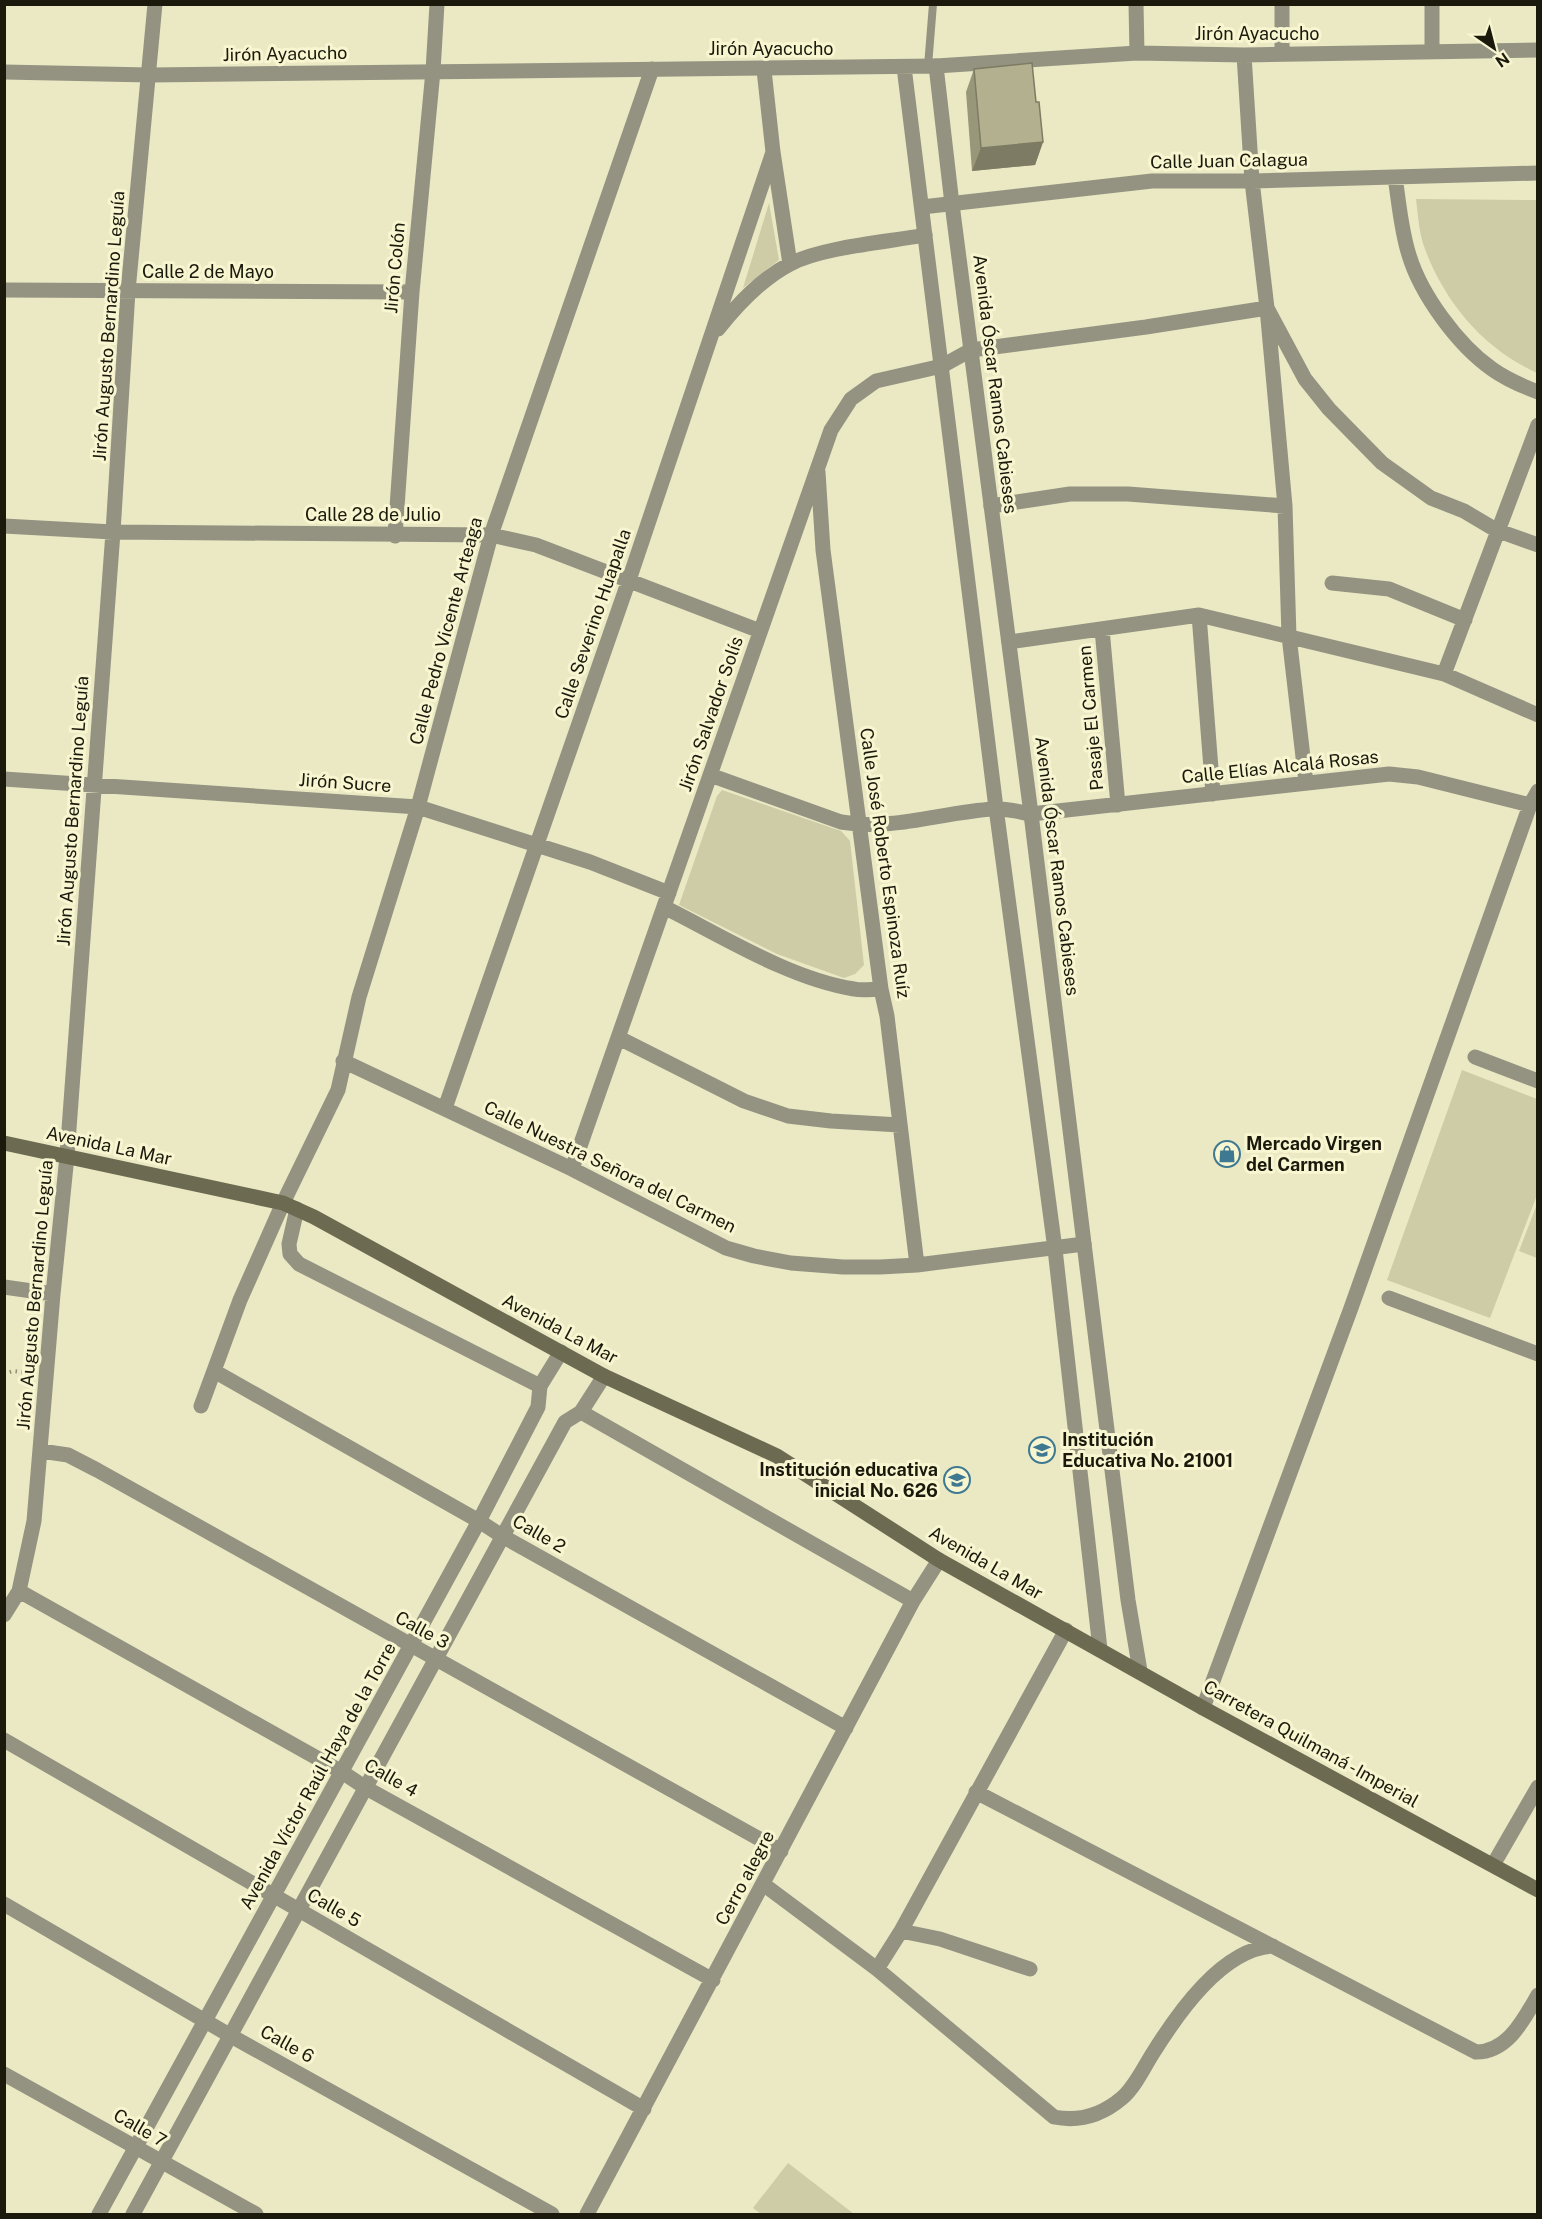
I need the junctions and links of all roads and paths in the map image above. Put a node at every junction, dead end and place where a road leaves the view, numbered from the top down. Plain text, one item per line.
1 (155, 4) edge
2 (437, 4) edge
3 (933, 4) edge
4 (1136, 4) edge
5 (1282, 4) edge
6 (1432, 4) edge
7 (1538, 50) edge
8 (1431, 51) junction
9 (1137, 53) junction
10 (1282, 54) junction
11 (1244, 55) junction
12 (932, 66) junction
13 (904, 67) junction
14 (652, 69) junction
15 (764, 70) junction
16 (433, 71) junction
17 (4, 72) edge
18 (150, 75) junction
19 (773, 152) junction
20 (1538, 173) edge
21 (1395, 177) junction
22 (1252, 181) junction
23 (951, 204) junction
24 (922, 207) junction
25 (925, 235) junction
26 (790, 264) junction
27 (4, 290) edge
28 (128, 291) junction
29 (412, 292) junction
30 (1267, 308) junction
31 (711, 339) junction
32 (971, 350) junction
33 (942, 366) junction
34 (1538, 392) edge
35 (1538, 424) edge
36 (818, 466) junction
37 (991, 506) junction
38 (1285, 506) junction
39 (4, 526) edge
40 (1496, 530) junction
41 (113, 531) junction
42 (490, 535) junction
43 (394, 536) junction
44 (1538, 545) edge
45 (629, 580) junction
46 (1332, 583) dead end
47 (1199, 615) junction
48 (1465, 620) junction
49 (1102, 629) junction
50 (760, 632) junction
51 (1289, 636) junction
52 (1009, 642) junction
53 (1444, 675) junction
54 (1538, 715) edge
55 (710, 776) junction
56 (4, 779) edge
57 (1306, 783) junction
58 (95, 786) junction
59 (1538, 791) edge
60 (1213, 794) junction
61 (1118, 805) junction
62 (1530, 806) junction
63 (418, 807) junction
64 (996, 808) junction
65 (1031, 814) junction
66 (861, 825) junction
67 (536, 844) junction
68 (667, 900) junction
69 (881, 989) junction
70 (619, 1038) junction
71 (1475, 1057) dead end
72 (343, 1061) junction
73 (1538, 1081) edge
74 (445, 1107) junction
75 (900, 1125) junction
76 (4, 1143) edge
77 (67, 1156) junction
78 (572, 1169) junction
79 (290, 1206) junction
80 (1084, 1244) junction
81 (1055, 1249) junction
82 (917, 1265) junction
83 (4, 1287) edge
84 (53, 1294) junction
85 (1389, 1298) dead end
86 (561, 1352) junction
87 (1538, 1354) edge
88 (214, 1371) junction
89 (4, 1374) edge
90 (47, 1374) junction
91 (604, 1376) junction
92 (540, 1386) junction
93 (201, 1406) dead end
94 (581, 1412) junction
95 (41, 1451) junction
96 (479, 1521) junction
97 (502, 1536) junction
98 (939, 1560) junction
99 (18, 1591) junction
100 (913, 1601) junction
101 (4, 1615) edge
102 (1066, 1630) junction
103 (411, 1646) junction
104 (1100, 1649) junction
105 (435, 1660) junction
106 (1140, 1671) junction
107 (1203, 1708) junction
108 (846, 1728) junction
109 (4, 1740) edge
110 (342, 1772) junction
111 (1538, 1787) edge
112 (366, 1788) junction
113 (976, 1792) junction
114 (781, 1851) junction
115 (1493, 1865) junction
116 (763, 1884) junction
117 (1538, 1890) edge
118 (274, 1897) junction
119 (4, 1904) edge
120 (299, 1910) junction
121 (902, 1931) junction
122 (1274, 1946) junction
123 (1030, 1969) dead end
124 (877, 1970) junction
125 (713, 1980) junction
126 (1538, 1995) edge
127 (206, 2021) junction
128 (231, 2036) junction
129 (4, 2074) edge
130 (644, 2109) junction
131 (136, 2148) junction
132 (161, 2163) junction
133 (99, 2214) edge
134 (133, 2214) edge
135 (256, 2214) edge
136 (552, 2214) edge
137 (587, 2214) edge

1 - 18 street, Jirón Augusto Bernardino Leguía
2 - 16 street, Jirón Colón
3 - 12 lane
4 - 9 street
5 - 10 street
6 - 8 street
7 - 8 street, Jirón Ayacucho
8 - 10 street, Jirón Ayacucho
9 - 11 street, Jirón Ayacucho
9 - 12 street, Jirón Ayacucho
10 - 11 street, Jirón Ayacucho
11 - 22 street
12 - 13 street, Jirón Ayacucho
12 - 23 street, Avenida Óscar Ramos Cabieses
13 - 15 street, Jirón Ayacucho
13 - 24 street
14 - 15 street, Jirón Ayacucho
14 - 16 street, Jirón Ayacucho
14 - 42 street, Calle Pedro Vicente Arteaga
15 - 19 street
16 - 18 street, Jirón Ayacucho
16 - 29 street, Jirón Colón
17 - 18 street, Jirón Ayacucho
18 - 28 street, Jirón Augusto Bernardino Leguía
19 - 26 street
19 - 31 street, Calle Severino Huapalla
20 - 21 street, Calle Juan Calagua
21 - 22 street, Calle Juan Calagua
21 - 34 street
22 - 23 street, Calle Juan Calagua
22 - 30 street
23 - 24 street, Calle Juan Calagua
23 - 32 street, Avenida Óscar Ramos Cabieses
24 - 25 street
25 - 26 street
25 - 33 street
26 - 31 street
27 - 28 street, Calle 2 de Mayo
28 - 29 street, Calle 2 de Mayo
28 - 41 street, Jirón Augusto Bernardino Leguía
29 - 43 street, Jirón Colón
30 - 32 street
30 - 38 street
30 - 40 street
31 - 45 street, Calle Severino Huapalla
32 - 33 street, Jirón Salvador Solís
32 - 37 street, Avenida Óscar Ramos Cabieses
33 - 36 street, Jirón Salvador Solís
33 - 64 street
35 - 40 street
36 - 50 street, Jirón Salvador Solís
36 - 66 street, Calle José Roberto Espinoza Ruíz
37 - 38 street
37 - 52 street, Avenida Óscar Ramos Cabieses
38 - 51 street
39 - 41 street, Calle 28 de Julio
40 - 44 street
40 - 48 street
41 - 43 street, Calle 28 de Julio
41 - 58 street, Jirón Augusto Bernardino Leguía
42 - 43 street, Calle 28 de Julio
42 - 45 street, Calle 28 de Julio
42 - 63 street, Calle Pedro Vicente Arteaga
45 - 50 street, Calle 28 de Julio
45 - 67 street, Calle Severino Huapalla
46 - 48 street
47 - 49 street
47 - 51 street
47 - 60 street
48 - 53 street
49 - 52 street
49 - 61 street, Pasaje El Carmen
50 - 55 street, Jirón Salvador Solís
51 - 53 street
51 - 57 street
52 - 65 street, Avenida Óscar Ramos Cabieses
53 - 54 street
55 - 66 street, Calle Elías Alcalá Rosas
55 - 68 street, Jirón Salvador Solís
56 - 58 street, Jirón Sucre
57 - 60 street, Calle Elías Alcalá Rosas
57 - 62 street, Calle Elías Alcalá Rosas
58 - 63 street, Jirón Sucre
58 - 77 street, Jirón Augusto Bernardino Leguía
59 - 62 street
60 - 61 street, Calle Elías Alcalá Rosas
61 - 65 street, Calle Elías Alcalá Rosas
62 - 107 street
63 - 67 street, Jirón Sucre
63 - 72 street, Calle Pedro Vicente Arteaga
64 - 65 street, Calle Elías Alcalá Rosas
64 - 66 street, Calle Elías Alcalá Rosas
64 - 81 street
65 - 80 street, Avenida Óscar Ramos Cabieses
66 - 69 street, Calle José Roberto Espinoza Ruíz
67 - 68 street, Jirón Sucre
67 - 74 street, Calle Severino Huapalla
68 - 69 street, Jirón Sucre
68 - 70 street, Jirón Salvador Solís
69 - 75 street, Calle José Roberto Espinoza Ruíz
70 - 75 street
70 - 78 street, Jirón Salvador Solís
71 - 73 street
72 - 74 street, Calle Nuestra Señora del Carmen
72 - 79 street, Calle Pedro Vicente Arteaga
74 - 78 street, Calle Nuestra Señora del Carmen
75 - 82 street, Calle José Roberto Espinoza Ruíz
76 - 77 main road, Avenida La Mar
77 - 79 main road, Avenida La Mar
77 - 84 street, Jirón Augusto Bernardino Leguía
78 - 82 street, Calle Nuestra Señora del Carmen
79 - 86 main road, Avenida La Mar
79 - 88 street
79 - 92 street
80 - 81 street, Calle Nuestra Señora del Carmen
80 - 106 street, Avenida Óscar Ramos Cabieses
81 - 82 street, Calle Nuestra Señora del Carmen
81 - 104 street
83 - 84 street
84 - 90 street, Jirón Augusto Bernardino Leguía
85 - 87 street
86 - 91 main road, Avenida La Mar
86 - 92 street, Avenida Víctor Raúl Haya de la Torre
88 - 93 street
88 - 96 street, Calle 2
89 - 90 path
90 - 95 street, Jirón Augusto Bernardino Leguía
91 - 94 street
91 - 98 main road, Avenida La Mar
92 - 96 street, Avenida Víctor Raúl Haya de la Torre
94 - 97 street
94 - 100 street
95 - 99 street, Jirón Augusto Bernardino Leguía
95 - 103 street, Calle 3
96 - 97 street, Calle 2
96 - 103 street, Avenida Víctor Raúl Haya de la Torre
97 - 105 street
97 - 108 street, Calle 2
98 - 100 street, Cerro alegre
98 - 102 main road, Avenida La Mar
99 - 101 street, Jirón Augusto Bernardino Leguía
99 - 110 street, Calle 4
100 - 108 street, Cerro alegre
102 - 104 main road, Carretera Quilmaná - Imperial
102 - 113 street
103 - 105 street, Calle 3
103 - 110 street, Avenida Víctor Raúl Haya de la Torre
104 - 106 main road, Carretera Quilmaná - Imperial
105 - 112 street
105 - 114 street, Calle 3
106 - 107 main road, Carretera Quilmaná - Imperial
107 - 115 main road, Carretera Quilmaná - Imperial
108 - 114 street, Cerro alegre
109 - 118 street, Calle 5
110 - 112 street, Calle 4
110 - 118 street, Avenida Víctor Raúl Haya de la Torre
111 - 115 street
112 - 120 street
112 - 125 street, Calle 4
113 - 121 street
113 - 122 street
114 - 116 street, Cerro alegre
115 - 117 main road, Carretera Quilmaná - Imperial
116 - 124 street
116 - 125 street, Cerro alegre
118 - 120 street, Calle 5
118 - 127 street, Avenida Víctor Raúl Haya de la Torre
119 - 127 street, Calle 6
120 - 128 street
120 - 130 street, Calle 5
121 - 123 street
121 - 124 street
122 - 124 street
122 - 126 street
125 - 130 street, Cerro alegre
127 - 128 street, Calle 6
127 - 131 street, Avenida Víctor Raúl Haya de la Torre
128 - 132 street
128 - 136 street, Calle 6
129 - 131 street, Calle 7
130 - 137 street, Cerro alegre
131 - 132 street, Calle 7
131 - 133 street, Avenida Víctor Raúl Haya de la Torre
132 - 134 street
132 - 135 street, Calle 7

